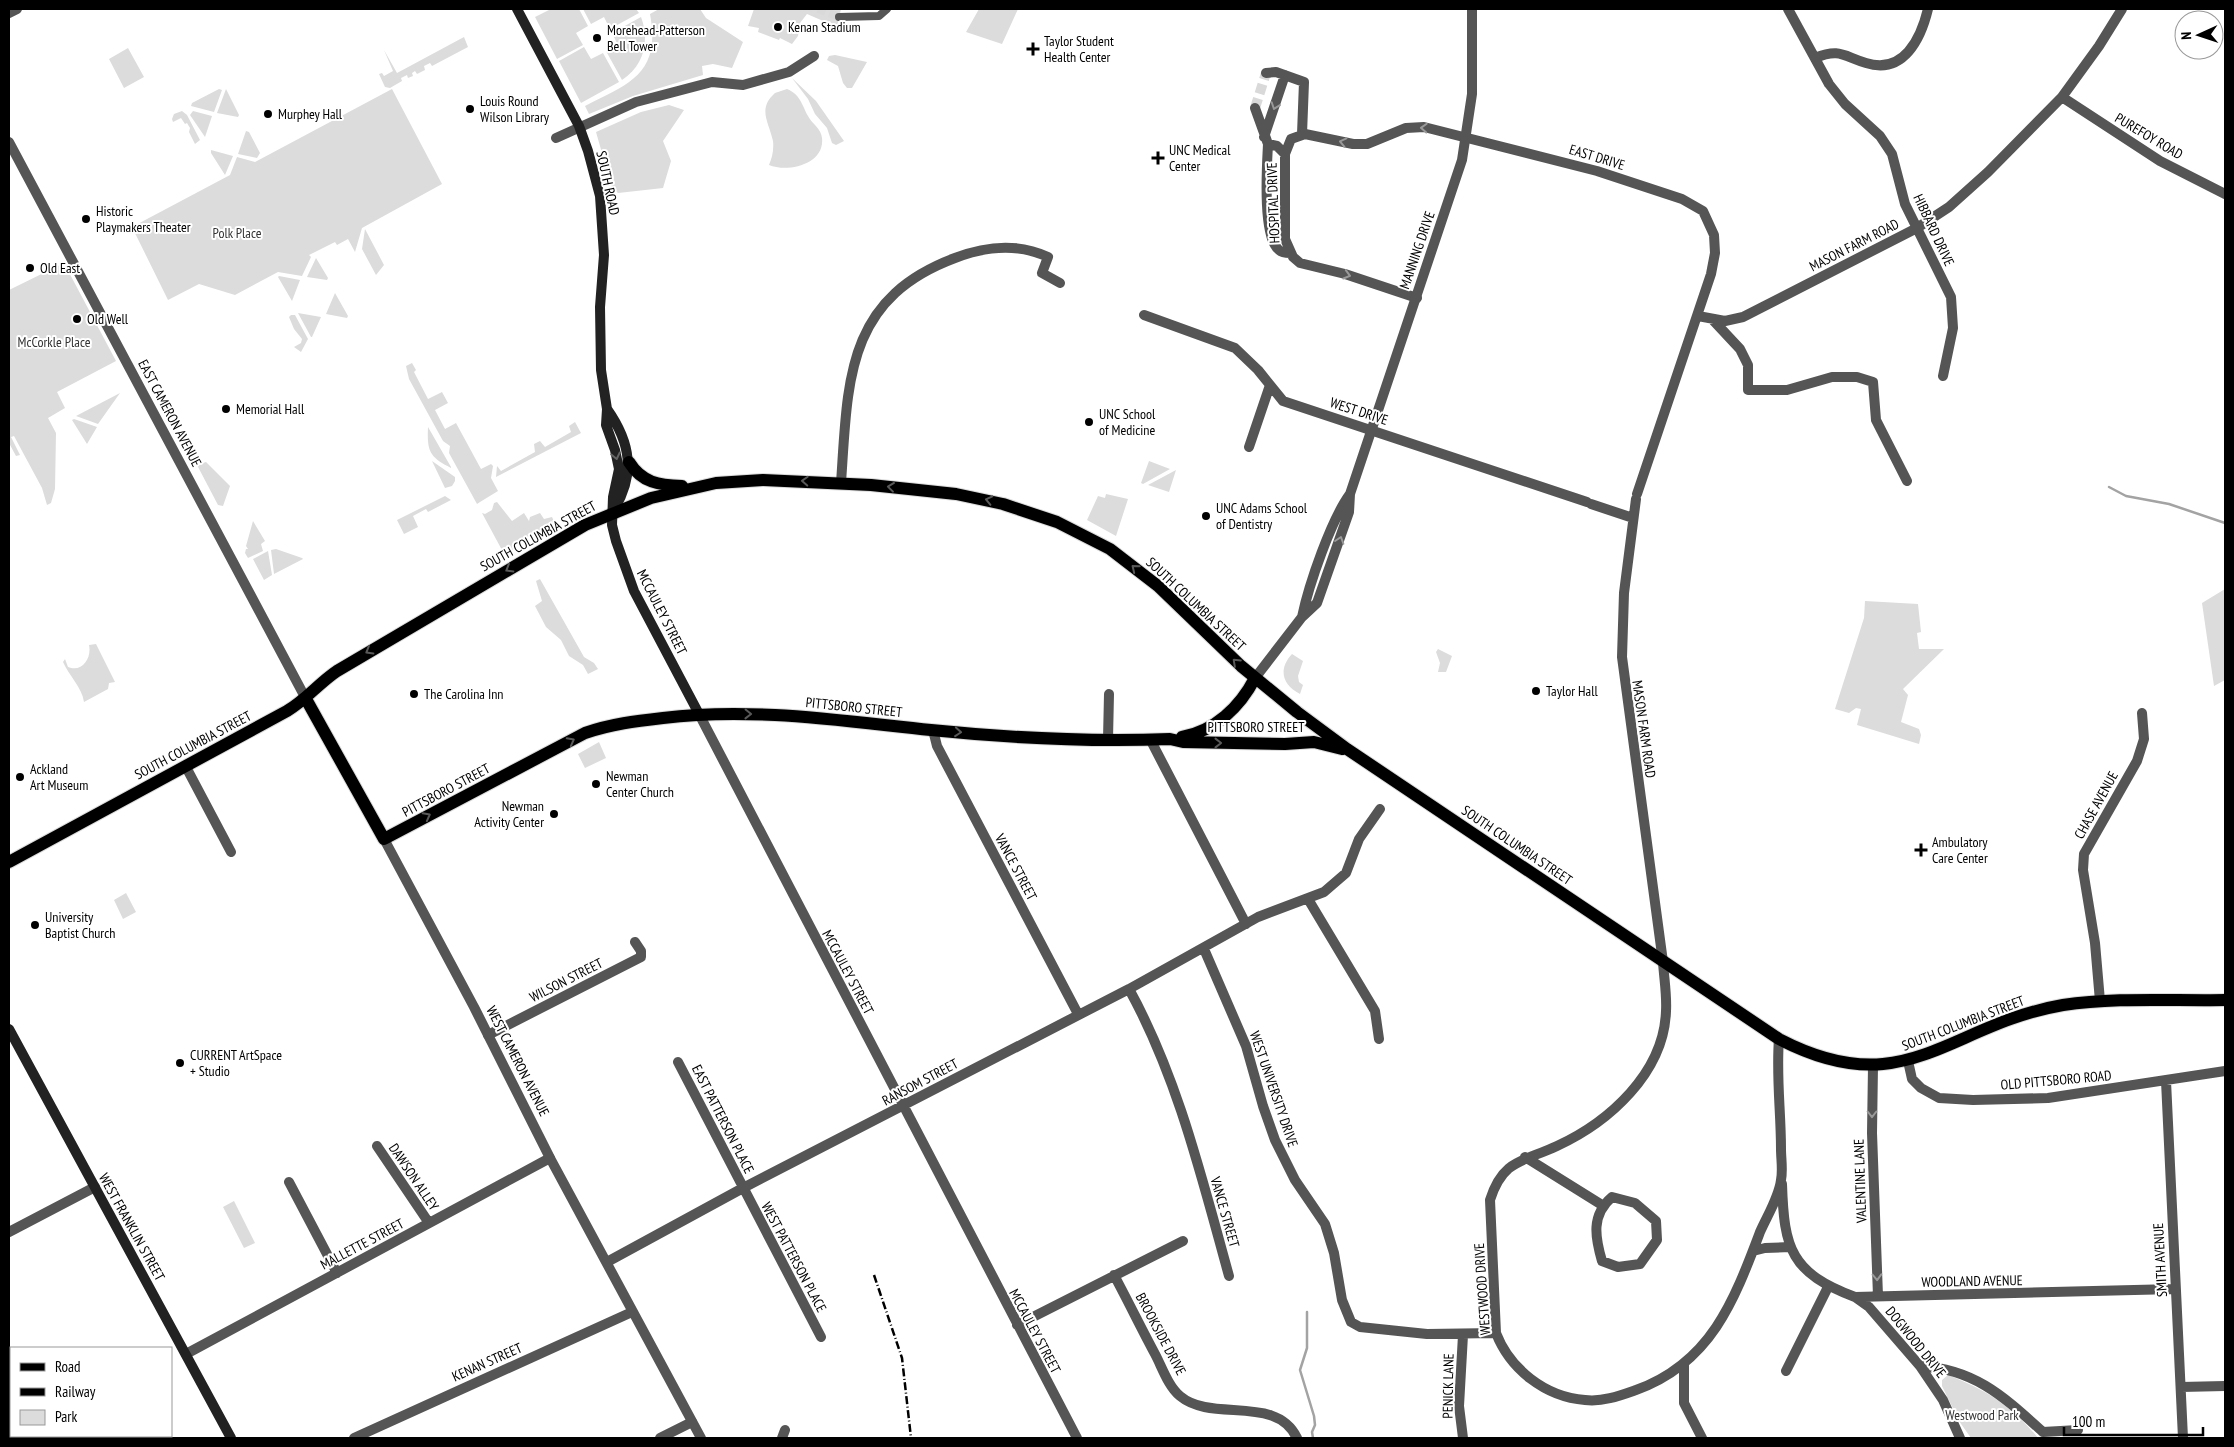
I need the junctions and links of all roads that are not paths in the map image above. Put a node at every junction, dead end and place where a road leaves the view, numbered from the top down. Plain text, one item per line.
1 (17, 9) edge
2 (517, 9) edge
3 (887, 9) edge
4 (1472, 9) edge
5 (1788, 9) edge
6 (1928, 9) edge
7 (2122, 9) edge
8 (9, 13) edge
9 (839, 17) tunnel mouth
10 (814, 56) dead end
11 (1815, 58) junction
12 (1266, 73) dead end
13 (1286, 75) junction
14 (2062, 97) junction
15 (1255, 108) tunnel mouth
16 (579, 126) junction
17 (1302, 134) junction
18 (556, 138) dead end
19 (1466, 138) junction
20 (1266, 140) junction
21 (9, 142) edge
22 (1284, 154) junction
23 (2225, 194) edge
24 (1916, 228) junction
25 (1290, 254) junction
26 (1060, 283) dead end
27 (1416, 298) junction
28 (1144, 315) dead end
29 (1698, 316) junction
30 (1712, 319) junction
31 (1943, 376) dead end
32 (1270, 385) junction
33 (607, 409) junction
34 (1372, 430) junction
35 (1249, 447) dead end
36 (629, 462) junction
37 (1908, 481) dead end
38 (840, 483) junction
39 (695, 487) junction
40 (613, 512) junction
41 (1633, 518) junction
42 (1254, 678) junction
43 (1109, 694) dead end
44 (306, 699) junction
45 (2142, 713) dead end
46 (699, 714) junction
47 (933, 730) junction
48 (1150, 739) junction
49 (1170, 739) junction
50 (1108, 740) junction
51 (1348, 749) junction
52 (186, 766) junction
53 (1380, 809) dead end
54 (384, 839) junction
55 (231, 852) dead end
56 (9, 862) edge
57 (1308, 899) junction
58 (1246, 924) junction
59 (634, 942) dead end
60 (1204, 949) junction
61 (1663, 962) junction
62 (1129, 988) junction
63 (2225, 1000) edge
64 (2100, 1001) junction
65 (1078, 1014) junction
66 (9, 1029) edge
67 (488, 1035) junction
68 (1379, 1038) dead end
69 (1779, 1039) junction
70 (1908, 1061) junction
71 (678, 1062) dead end
72 (1873, 1066) junction
73 (2225, 1071) edge
74 (2166, 1081) junction
75 (903, 1107) junction
76 (377, 1146) dead end
77 (1525, 1157) junction
78 (550, 1158) junction
79 (1781, 1180) junction
80 (289, 1182) dead end
81 (95, 1187) junction
82 (743, 1188) junction
83 (1602, 1206) junction
84 (429, 1224) junction
85 (9, 1232) edge
86 (1183, 1241) dead end
87 (1790, 1247) junction
88 (1753, 1251) junction
89 (607, 1262) junction
90 (337, 1273) junction
91 (1114, 1275) junction
92 (1229, 1276) dead end
93 (1828, 1287) junction
94 (2175, 1289) junction
95 (1878, 1296) junction
96 (1855, 1297) junction
97 (632, 1312) junction
98 (1017, 1325) junction
99 (1496, 1333) junction
100 (1463, 1334) junction
101 (821, 1337) dead end
102 (186, 1354) junction
103 (1684, 1365) junction
104 (1920, 1366) junction
105 (1786, 1371) dead end
106 (2225, 1386) edge
107 (2181, 1387) junction
108 (692, 1422) junction
109 (2078, 1430) dead end
110 (231, 1438) edge
111 (354, 1438) edge
112 (660, 1438) edge
113 (701, 1438) edge
114 (1077, 1438) edge
115 (1297, 1438) edge
116 (1463, 1438) edge
117 (1702, 1438) edge
118 (1960, 1438) edge
119 (2183, 1438) edge

1 - 8 street
2 - 16 main road, SOUTH ROAD
3 - 9 street
4 - 19 street, MANNING DRIVE
5 - 11 street, HIBBARD DRIVE
6 - 11 street
7 - 14 street, MASON FARM ROAD
10 - 16 street
11 - 24 street, HIBBARD DRIVE
12 - 13 street
13 - 17 street
13 -> 20 street
14 - 23 street, PUREFOY ROAD
14 - 24 street, MASON FARM ROAD
15 - 20 street
16 - 18 street
16 - 33 main road, SOUTH ROAD
19 -> 17 street
17 - 22 street, HOSPITAL DRIVE
19 - 27 street, MANNING DRIVE
19 - 29 street, EAST DRIVE
20 - 22 street
20 - 25 street
21 - 44 street, EAST CAMERON AVENUE
22 - 25 street, HOSPITAL DRIVE
24 - 30 street, MASON FARM ROAD
24 - 31 street, HIBBARD DRIVE
25 -> 27 street, HOSPITAL DRIVE
26 - 38 street
27 - 34 street, MANNING DRIVE
28 - 32 street, WEST DRIVE
29 - 30 street, MASON FARM ROAD
29 - 41 street, MASON FARM ROAD
30 - 37 street
32 - 34 street, WEST DRIVE
32 - 35 street
33 - 36 main road, SOUTH ROAD
33 -> 40 main road, SOUTH ROAD
34 - 41 street, WEST DRIVE
34 - 42 street, MANNING DRIVE
36 - 39 main road
36 - 40 main road, SOUTH ROAD
38 -> 39 main road, SOUTH COLUMBIA STREET
42 -> 38 main road, SOUTH COLUMBIA STREET
39 - 40 main road, SOUTH COLUMBIA STREET
40 -> 44 main road, SOUTH COLUMBIA STREET
40 - 46 main road, MCCAULEY STREET
41 - 61 street, MASON FARM ROAD
42 - 49 main road, MANNING DRIVE
42 - 51 main road, SOUTH COLUMBIA STREET
43 - 50 street
44 - 52 main road, SOUTH COLUMBIA STREET
44 - 54 main road, WEST CAMERON AVENUE
45 - 64 street, CHASE AVENUE
46 -> 47 main road, PITTSBORO STREET
54 -> 46 main road, PITTSBORO STREET
46 - 75 street, MCCAULEY STREET
47 -> 50 main road, PITTSBORO STREET
47 - 65 street, VANCE STREET
48 - 49 main road, PITTSBORO STREET
48 - 50 main road, PITTSBORO STREET
48 - 58 street
49 -> 51 main road, PITTSBORO STREET
51 - 61 main road, SOUTH COLUMBIA STREET
52 - 55 street
52 - 56 main road, SOUTH COLUMBIA STREET
53 - 57 street, RANSOM STREET
54 - 67 street, WEST CAMERON AVENUE
57 - 58 street, RANSOM STREET
57 - 68 street
58 - 60 street, RANSOM STREET
59 - 67 street, WILSON STREET
60 - 62 street, RANSOM STREET
60 - 100 street, WEST UNIVERSITY DRIVE
61 - 69 main road, SOUTH COLUMBIA STREET
61 - 77 street, WESTWOOD DRIVE
62 - 65 street, RANSOM STREET
62 - 92 street, VANCE STREET
63 - 64 main road, SOUTH COLUMBIA STREET
64 - 70 main road, SOUTH COLUMBIA STREET
65 - 75 street, RANSOM STREET
66 - 81 main road, WEST FRANKLIN STREET
67 - 78 street, WEST CAMERON AVENUE
69 - 72 main road, SOUTH COLUMBIA STREET
69 - 79 street, WESTWOOD DRIVE
70 - 72 main road, SOUTH COLUMBIA STREET
70 - 74 street, OLD PITTSBORO ROAD
71 - 82 street, EAST PATTERSON PLACE
72 -> 95 street, VALENTINE LANE
73 - 74 street, OLD PITTSBORO ROAD
74 - 94 street, SMITH AVENUE
75 - 82 street, RANSOM STREET
75 - 98 street, MCCAULEY STREET
76 - 84 street, DAWSON ALLEY
77 - 83 street
77 - 99 street, WESTWOOD DRIVE
78 - 84 street, MALLETTE STREET
78 - 89 street, WEST CAMERON AVENUE
79 - 87 street, WOODLAND AVENUE
79 - 88 street, WESTWOOD DRIVE
80 - 90 street
81 - 85 street
81 - 102 main road, WEST FRANKLIN STREET
82 - 89 street, RANSOM STREET
82 - 101 street, WEST PATTERSON PLACE
83 - 83 street
84 - 90 street, MALLETTE STREET
86 - 91 street
87 - 88 street
87 - 93 street, WOODLAND AVENUE
88 - 103 street, WESTWOOD DRIVE
89 - 97 street, WEST CAMERON AVENUE
90 - 102 street, MALLETTE STREET
91 - 98 street
91 - 115 street, BROOKSIDE DRIVE
93 - 96 street, WOODLAND AVENUE
93 - 105 street
94 - 95 street, WOODLAND AVENUE
94 - 107 street, SMITH AVENUE
95 - 96 street, WOODLAND AVENUE
96 - 104 street, DOGWOOD DRIVE
97 - 108 street, WEST CAMERON AVENUE
97 - 111 street, KENAN STREET
98 - 114 street, MCCAULEY STREET
99 - 100 street, WEST UNIVERSITY DRIVE
99 - 103 street, WESTWOOD DRIVE
100 - 116 street, PENICK LANE
102 - 110 main road, WEST FRANKLIN STREET
103 - 117 street
104 - 109 street
104 - 118 street, DOGWOOD DRIVE
106 - 107 street
107 - 119 street, SMITH AVENUE
108 - 112 street
108 - 113 street, WEST CAMERON AVENUE

